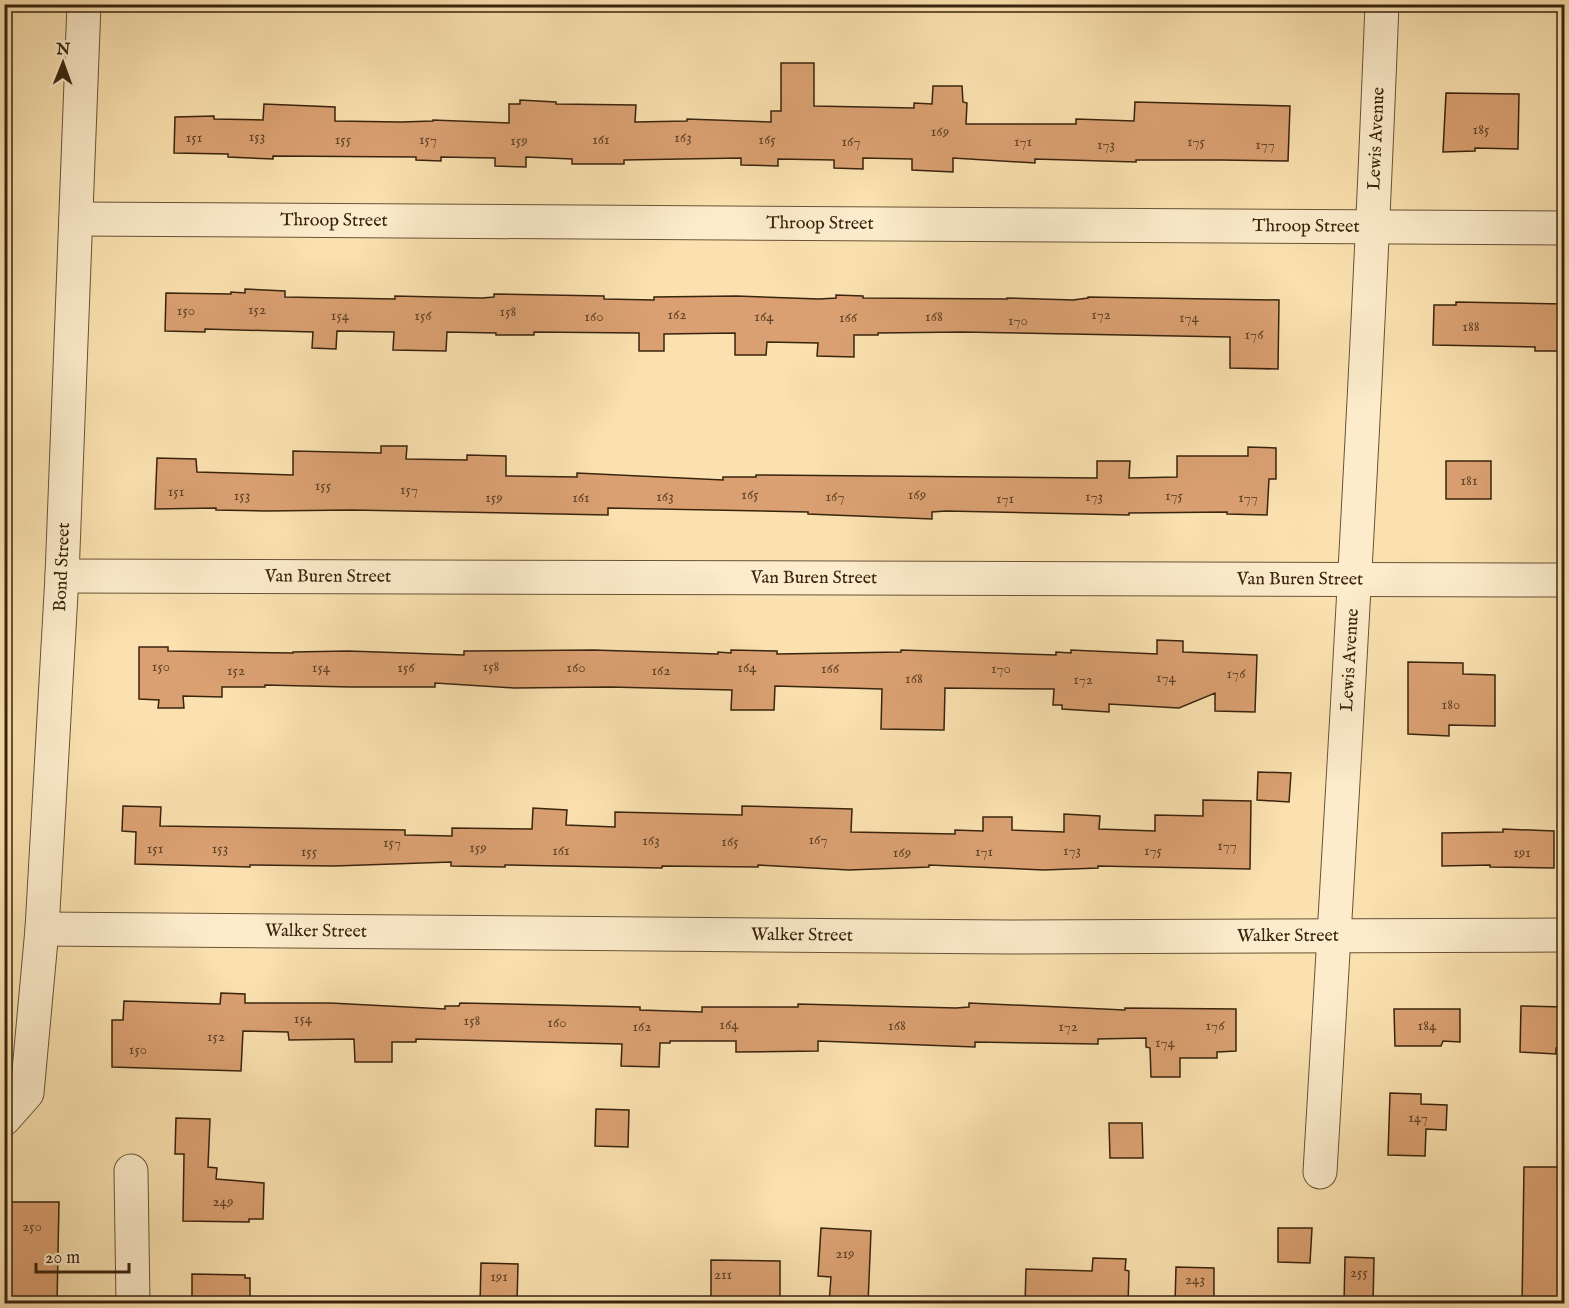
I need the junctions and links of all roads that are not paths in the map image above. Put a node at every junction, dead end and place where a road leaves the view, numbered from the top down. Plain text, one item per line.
1 (84, 4) edge
2 (1382, 4) edge
3 (76, 219) junction
4 (1374, 227) junction
5 (1564, 228) edge
6 (62, 576) junction
7 (1355, 580) junction
8 (1564, 580) edge
9 (42, 929) junction
10 (1334, 935) junction
11 (1564, 935) edge
12 (4, 1119) edge
13 (131, 1171) dead end
14 (1320, 1173) dead end
15 (133, 1304) edge

1 - 3 street, Bond Street
2 - 4 street, Lewis Avenue
3 - 4 street, Throop Street
3 - 6 street, Bond Street
4 - 5 street, Throop Street
4 - 7 street, Lewis Avenue
6 - 7 street, Van Buren Street
6 - 9 street, Bond Street
7 - 8 street, Van Buren Street
7 - 10 street, Lewis Avenue
9 - 10 street, Walker Street
9 - 12 street, Bond Street
10 - 11 street, Walker Street
10 - 14 street, Lewis Avenue
13 - 15 street

